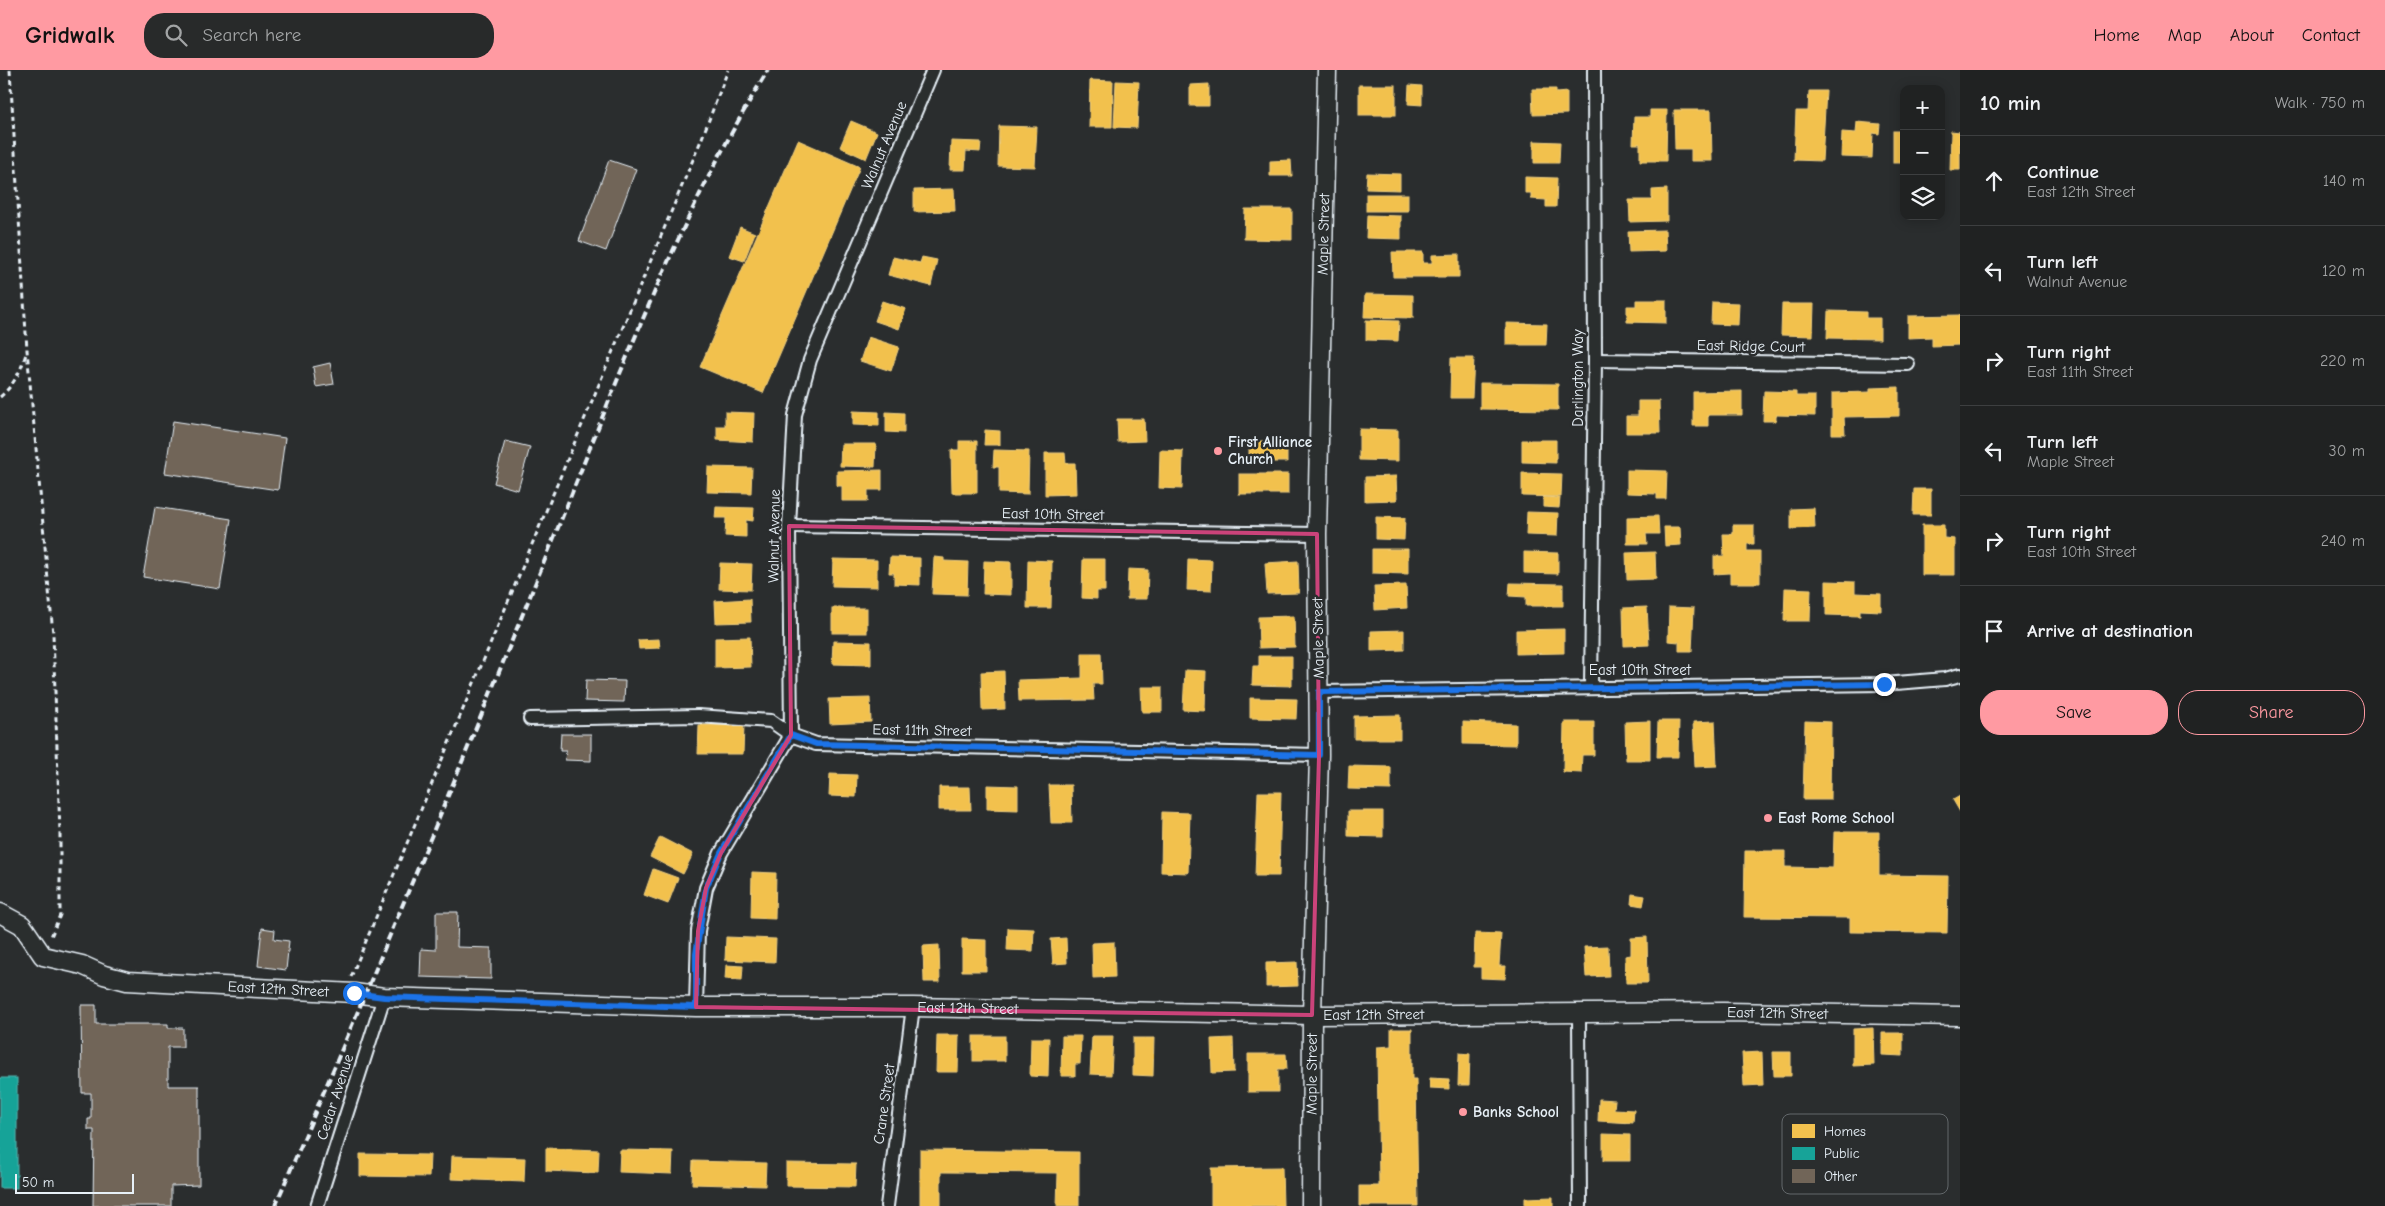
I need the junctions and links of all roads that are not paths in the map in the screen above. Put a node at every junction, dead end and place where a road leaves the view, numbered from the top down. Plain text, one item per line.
1 (933, 70) edge
2 (1328, 70) edge
3 (1594, 70) edge
4 (1595, 360) junction
5 (1908, 364) dead end
6 (788, 526) junction
7 (1318, 534) junction
8 (1960, 675) edge
9 (1591, 686) junction
10 (1319, 692) junction
11 (530, 719) dead end
12 (791, 735) junction
13 (1319, 755) junction
14 (0, 913) edge
15 (384, 997) junction
16 (696, 1007) junction
17 (913, 1007) junction
18 (1579, 1012) junction
19 (1312, 1015) junction
20 (1960, 1016) edge
21 (316, 1206) edge
22 (887, 1206) edge
23 (1311, 1206) edge
24 (1580, 1206) edge

1 - 6 street, Walnut Avenue
2 - 7 main road, Maple Street
3 - 4 street, Darlington Way
4 - 5 street, East Ridge Court
4 - 9 street, Darlington Way
6 - 7 street, East 10th Street
6 - 12 street, Walnut Avenue
7 - 10 main road, Maple Street
8 - 9 street, East 10th Street
9 - 10 street, East 10th Street
10 - 13 main road, Maple Street
11 - 12 street, East 11th Street
12 - 13 street, East 11th Street
12 - 16 street
13 - 19 main road, Maple Street
14 - 15 main road, East 12th Street
15 - 16 main road, East 12th Street
15 - 21 street, Cedar Avenue
16 - 17 main road, East 12th Street
17 - 19 main road, East 12th Street
17 - 22 street, Crane Street
18 - 19 main road, East 12th Street
18 - 20 main road, East 12th Street
18 - 24 street
19 - 23 main road, Maple Street

